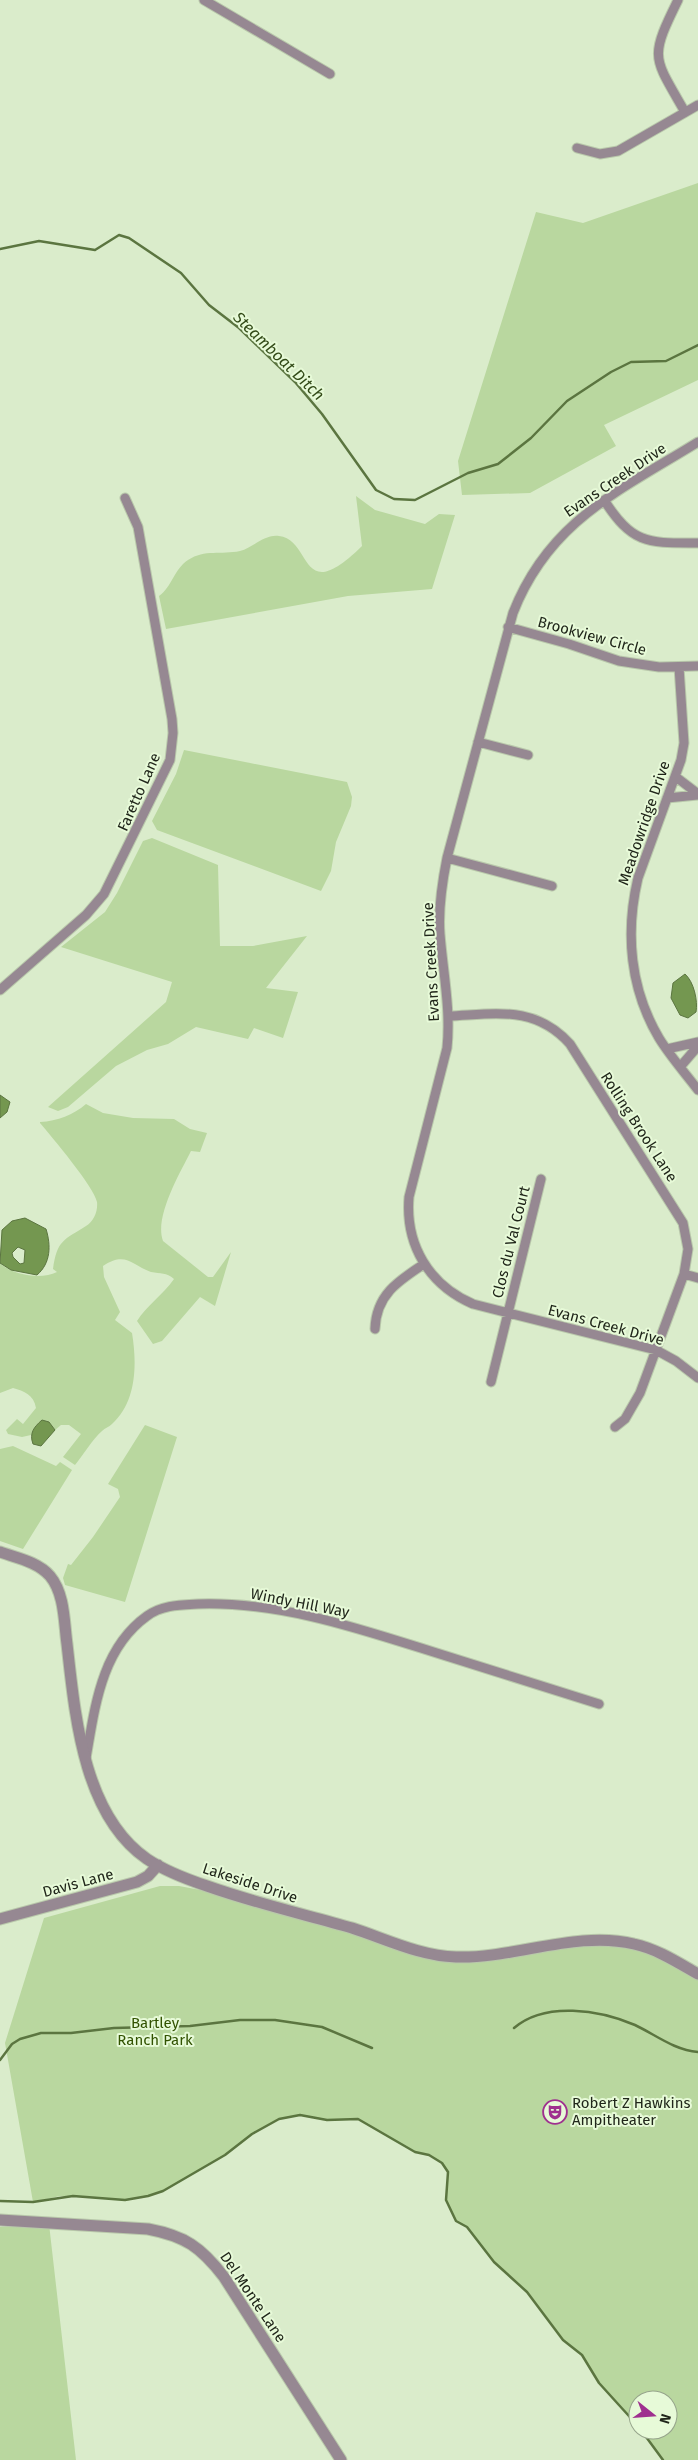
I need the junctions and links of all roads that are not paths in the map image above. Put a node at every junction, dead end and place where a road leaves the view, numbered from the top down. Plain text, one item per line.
1 (204, 0) edge
2 (678, 0) edge
3 (330, 74) dead end
4 (698, 105) edge
5 (685, 112) junction
6 (577, 148) dead end
7 (698, 442) edge
8 (125, 498) dead end
9 (604, 500) junction
10 (698, 543) edge
11 (508, 628) junction
12 (698, 666) edge
13 (679, 667) junction
14 (478, 742) junction
15 (528, 755) dead end
16 (676, 777) junction
17 (698, 794) edge
18 (667, 798) junction
19 (447, 858) junction
20 (552, 886) dead end
21 (0, 990) edge
22 (449, 1016) junction
23 (698, 1042) edge
24 (698, 1046) edge
25 (667, 1049) junction
26 (680, 1067) junction
27 (698, 1090) edge
28 (541, 1178) dead end
29 (424, 1264) junction
30 (684, 1274) junction
31 (698, 1278) edge
32 (508, 1313) junction
33 (375, 1329) dead end
34 (656, 1350) junction
35 (698, 1378) edge
36 (491, 1382) dead end
37 (615, 1427) dead end
38 (0, 1552) edge
39 (599, 1704) dead end
40 (86, 1760) junction
41 (158, 1865) junction
42 (0, 1919) edge
43 (698, 1974) edge
44 (0, 2220) edge
45 (341, 2460) edge

1 - 3 street
2 - 5 street
4 - 5 street
5 - 6 street
7 - 9 street, Evans Creek Drive
8 - 21 street, Faretto Lane
9 - 10 street
9 - 11 street, Evans Creek Drive
11 - 13 street, Brookview Circle
11 - 14 street, Evans Creek Drive
12 - 13 street, Brookview Circle
13 - 16 street, Meadowridge Drive
14 - 15 street
14 - 19 street, Evans Creek Drive
16 - 17 street
16 - 18 street, Meadowridge Drive
17 - 18 street
18 - 25 street, Meadowridge Drive
19 - 20 street
19 - 22 street, Evans Creek Drive
22 - 29 street, Evans Creek Drive
22 - 30 street, Rolling Brook Lane
23 - 25 street
24 - 26 street
25 - 26 street, Meadowridge Drive
26 - 27 street, Meadowridge Drive
28 - 32 street, Clos du Val Court
29 - 32 street, Evans Creek Drive
29 - 33 street
30 - 31 street
30 - 34 street, Rolling Brook Lane
32 - 34 street, Evans Creek Drive
32 - 36 street, Clos du Val Court
34 - 35 street, Evans Creek Drive
34 - 37 street, Rolling Brook Lane
38 - 40 street, Lakeside Drive
39 - 40 street, Windy Hill Way
40 - 41 street, Lakeside Drive
41 - 42 street, Davis Lane
41 - 43 street, Lakeside Drive
44 - 45 street, Del Monte Lane

